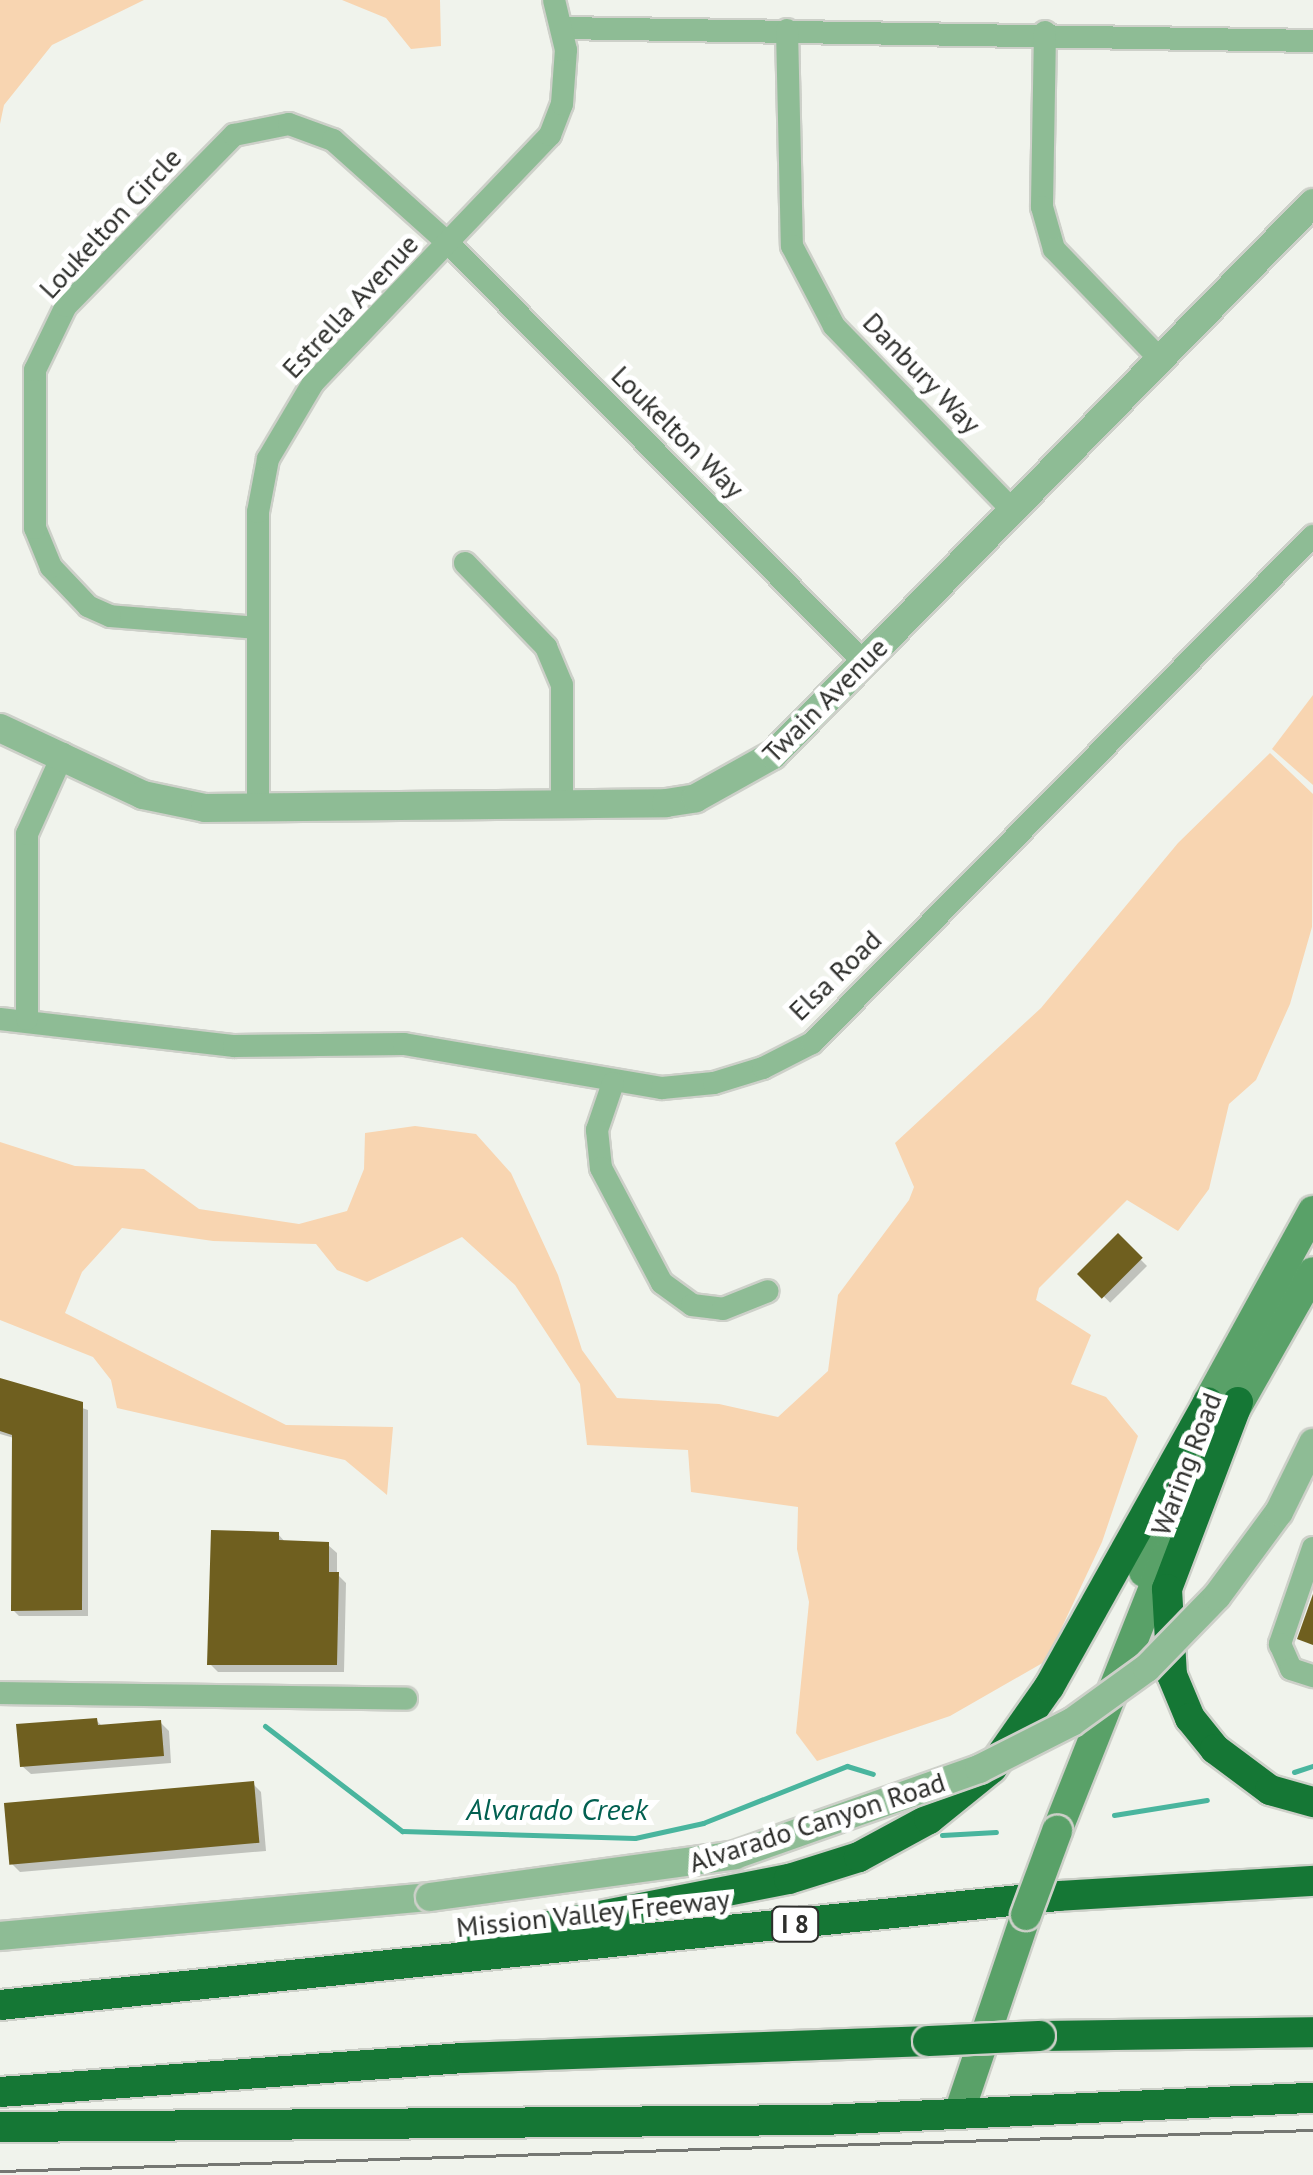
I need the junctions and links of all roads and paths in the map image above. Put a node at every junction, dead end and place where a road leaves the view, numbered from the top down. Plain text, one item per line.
1 (554, 0) edge
2 (562, 28) junction
3 (787, 30) junction
4 (1045, 32) junction
5 (1313, 41) edge
6 (1313, 203) edge
7 (449, 244) junction
8 (1159, 358) junction
9 (1012, 510) junction
10 (1313, 536) edge
11 (465, 563) dead end
12 (258, 628) junction
13 (864, 662) junction
14 (0, 728) edge
15 (62, 754) junction
16 (562, 806) junction
17 (258, 808) junction
18 (0, 1020) edge
19 (27, 1020) junction
20 (613, 1084) junction
21 (1313, 1210) edge
22 (1313, 1272) edge
23 (768, 1291) dead end
24 (1223, 1402) junction
25 (1313, 1443) edge
26 (1313, 1548) edge
27 (1313, 1676) edge
28 (0, 1693) edge
29 (406, 1700) dead end
30 (1313, 1802) edge
31 (1313, 1881) edge
32 (0, 1936) edge
33 (278, 1980) junction
34 (0, 2005) edge
35 (1313, 2032) edge
36 (0, 2092) edge
37 (1313, 2098) edge
38 (959, 2114) junction
39 (0, 2127) edge

1 - 2 street, Estrella Avenue
2 - 3 street
2 - 7 street, Estrella Avenue
3 - 4 street
3 - 9 street, Danbury Way
4 - 5 street
4 - 8 street
6 - 8 street, Twain Avenue
7 - 12 street, Estrella Avenue
7 - 12 street, Loukelton Circle
7 - 13 street, Loukelton Way
8 - 9 street, Twain Avenue
9 - 13 street, Twain Avenue
10 - 20 street, Elsa Road
11 - 16 street
12 - 17 street, Estrella Avenue
13 - 16 street, Twain Avenue
14 - 15 street, Twain Avenue
15 - 17 street, Twain Avenue
15 - 19 street
16 - 17 street, Twain Avenue
18 - 19 street, Elsa Road
19 - 20 street, Elsa Road
20 - 23 street
21 - 24 main road, Waring Road
22 - 24 main road, Waring Road
24 - 30 highway
24 - 33 highway
24 - 38 main road, Waring Road, bridge
25 - 32 street, Alvarado Canyon Road, bridge
26 - 27 street
28 - 29 street
31 - 33 highway, Mission Valley Freeway / I 8
33 - 34 highway, Mission Valley Freeway / I 8
35 - 36 highway, bridge
37 - 38 highway
38 - 39 highway

